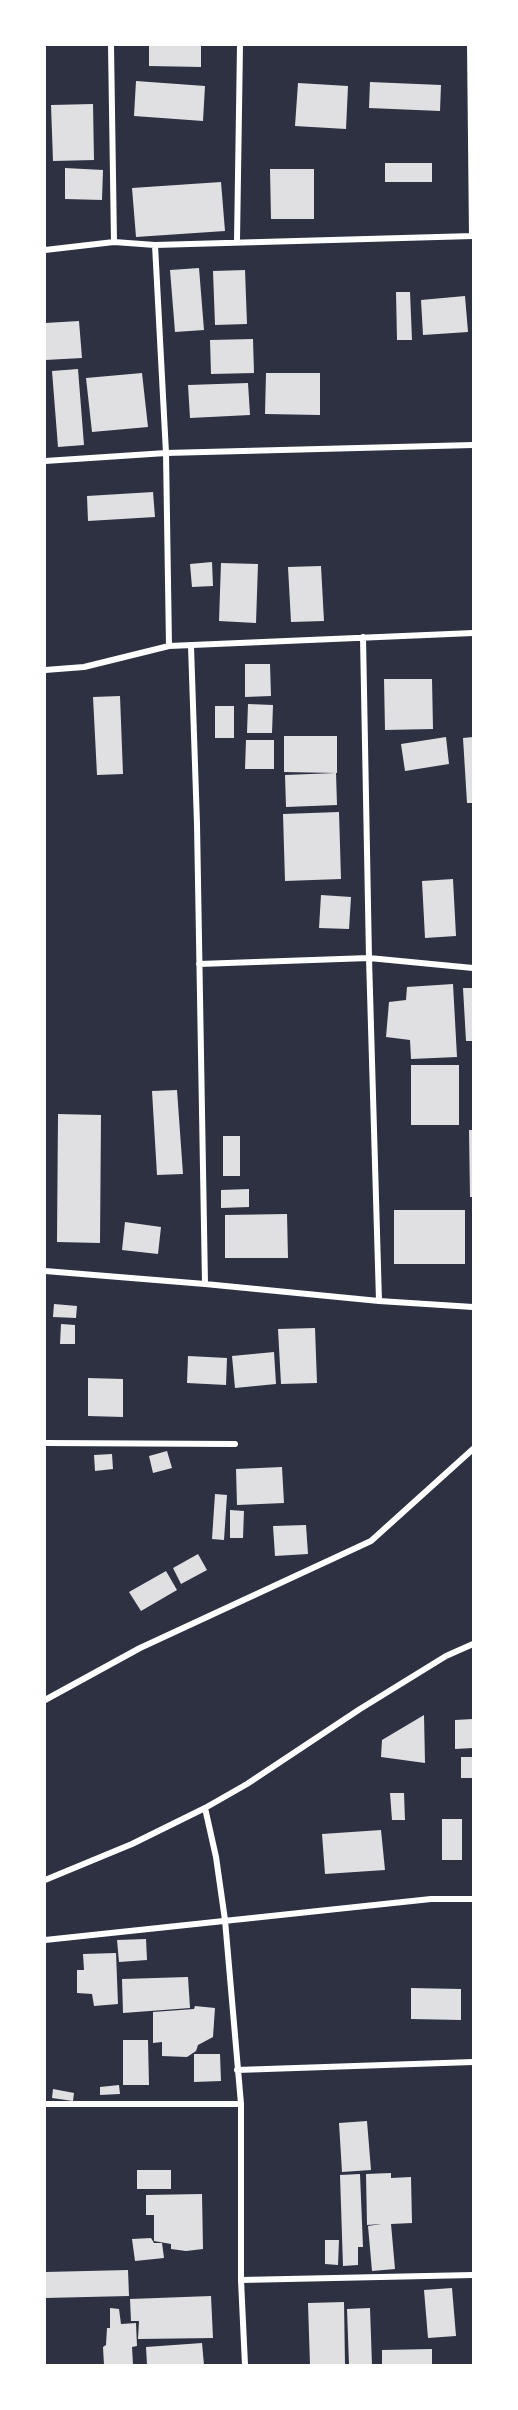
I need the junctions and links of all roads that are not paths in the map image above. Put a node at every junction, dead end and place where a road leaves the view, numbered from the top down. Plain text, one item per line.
1 (111, 45) edge
2 (240, 45) edge
3 (470, 45) edge
4 (473, 236) edge
5 (237, 241) junction
6 (114, 242) junction
7 (155, 245) junction
8 (45, 250) edge
9 (473, 446) edge
10 (166, 453) junction
11 (45, 461) edge
12 (473, 633) edge
13 (363, 636) junction
14 (169, 646) junction
15 (191, 646) junction
16 (45, 670) edge
17 (369, 958) junction
18 (199, 964) junction
19 (473, 968) edge
20 (45, 1271) edge
21 (205, 1284) junction
22 (379, 1301) junction
23 (473, 1307) edge
24 (45, 1443) edge
25 (235, 1444) dead end
26 (473, 1449) edge
27 (473, 1644) edge
28 (45, 1700) edge
29 (205, 1809) junction
30 (45, 1880) edge
31 (473, 1899) edge
32 (225, 1920) junction
33 (45, 1940) edge
34 (473, 2062) edge
35 (237, 2070) junction
36 (45, 2104) edge
37 (241, 2104) junction
38 (473, 2275) edge
39 (241, 2280) junction
40 (245, 2365) edge

1 - 6 street
2 - 5 street
3 - 4 street
4 - 5 street
5 - 7 street
6 - 7 street
6 - 8 street
7 - 10 street
9 - 10 street
10 - 11 street
10 - 14 street
12 - 13 street
13 - 15 street
13 - 17 street
14 - 15 street
14 - 16 street
15 - 18 street
17 - 18 street
17 - 19 street
17 - 22 street
18 - 21 street
20 - 21 street
21 - 22 street
22 - 23 street
24 - 25 street
26 - 28 street
27 - 29 street
29 - 30 street
29 - 32 street
31 - 32 street
32 - 33 street
32 - 35 street
34 - 35 street
35 - 37 street
36 - 37 street
37 - 39 street
38 - 39 street
39 - 40 street

